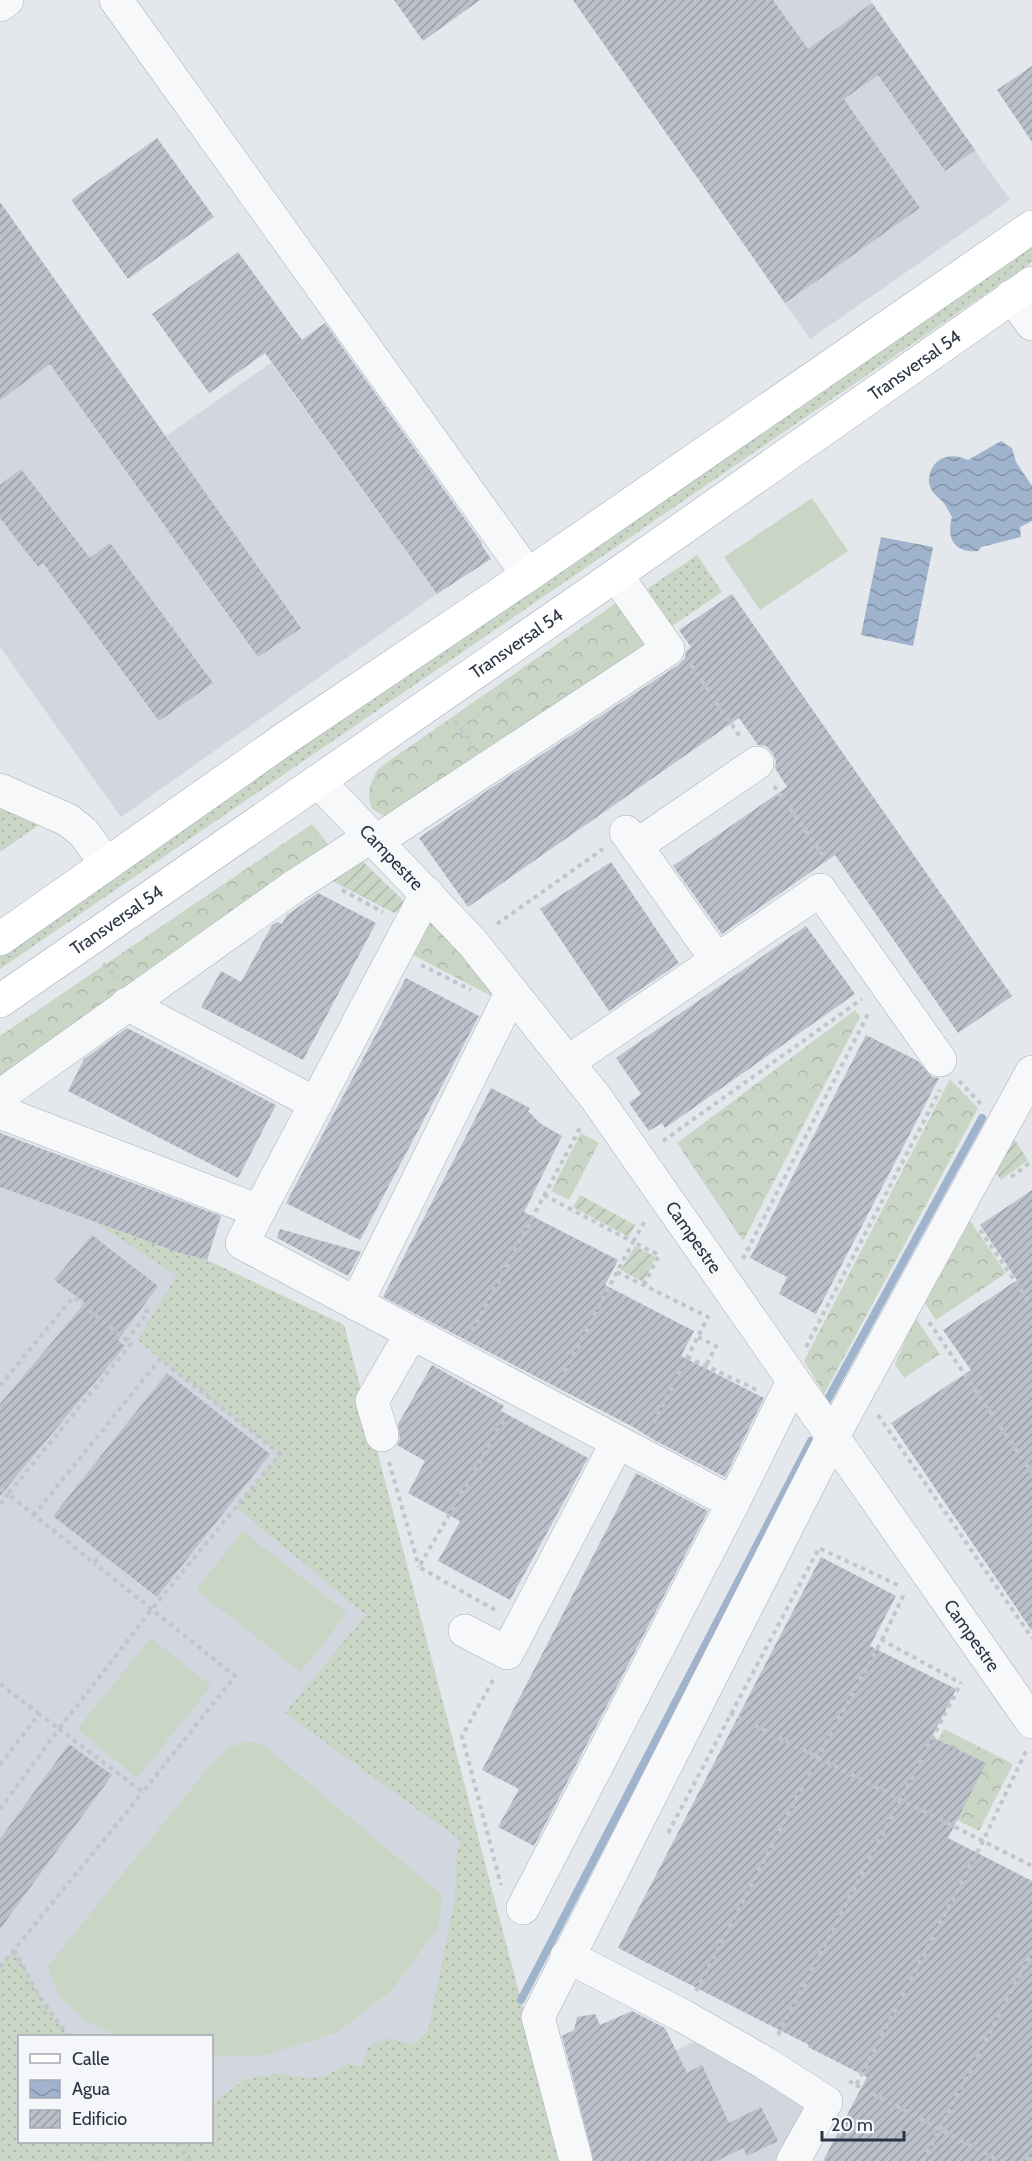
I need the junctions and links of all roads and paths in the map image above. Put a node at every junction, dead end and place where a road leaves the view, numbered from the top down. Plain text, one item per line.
1 (7, 0) edge
2 (116, 0) edge
3 (0, 5) edge
4 (1032, 227) edge
5 (1022, 290) edge
6 (1032, 324) edge
7 (528, 575) junction
8 (616, 575) junction
9 (449, 713) dead end
10 (757, 763) dead end
11 (488, 767) junction
12 (318, 781) junction
13 (0, 790) edge
14 (631, 839) junction
15 (372, 840) junction
16 (106, 864) junction
17 (312, 874) junction
18 (427, 893) junction
19 (0, 939) edge
20 (403, 940) junction
21 (472, 942) junction
22 (81, 945) junction
23 (717, 960) junction
24 (884, 982) junction
25 (509, 999) junction
26 (133, 1000) junction
27 (0, 1001) edge
28 (568, 1062) junction
29 (942, 1071) joint
30 (1032, 1072) edge
31 (0, 1096) edge
32 (596, 1098) junction
33 (316, 1104) junction
34 (0, 1112) edge
35 (638, 1159) junction
36 (1032, 1161) edge
37 (1004, 1182) dead end
38 (544, 1195) junction
39 (259, 1211) junction
40 (980, 1229) dead end
41 (633, 1242) junction
42 (618, 1272) junction
43 (644, 1285) junction
44 (728, 1289) junction
45 (356, 1304) junction
46 (1032, 1306) edge
47 (142, 1308) dead end
48 (924, 1314) dead end
49 (411, 1334) junction
50 (698, 1336) junction
51 (126, 1341) junction
52 (687, 1357) junction
53 (458, 1358) junction
54 (706, 1366) junction
55 (0, 1386) edge
56 (789, 1387) junction
57 (534, 1399) junction
58 (878, 1413) dead end
59 (382, 1436) joint
60 (833, 1436) junction
61 (628, 1448) junction
62 (1032, 1473) edge
63 (0, 1488) edge
64 (8, 1494) junction
65 (732, 1503) junction
66 (0, 1505) edge
67 (34, 1515) junction
68 (102, 1554) dead end
69 (94, 1563) junction
70 (419, 1567) junction
71 (152, 1609) junction
72 (522, 1625) junction
73 (465, 1630) dead end
74 (1032, 1638) edge
75 (882, 1640) junction
76 (980, 1646) junction
77 (507, 1653) junction
78 (961, 1683) junction
79 (0, 1684) edge
80 (701, 1698) junction
81 (731, 1713) junction
82 (39, 1714) junction
83 (59, 1729) junction
84 (1030, 1735) edge
85 (818, 1757) junction
86 (0, 1765) edge
87 (143, 1792) junction
88 (901, 1800) junction
89 (0, 1809) edge
90 (666, 1838) dead end
91 (983, 1841) junction
92 (1032, 1866) edge
93 (523, 1908) joint
94 (14, 1950) junction
95 (1032, 1951) edge
96 (567, 1956) junction
97 (0, 1967) edge
98 (683, 2016) junction
99 (67, 2035) edge
100 (765, 2063) junction
101 (856, 2085) junction
102 (826, 2102) junction
103 (939, 2130) junction
104 (102, 2143) edge
105 (179, 2143) edge
106 (1032, 2152) edge
107 (96, 2161) edge
108 (188, 2161) edge
109 (576, 2161) edge
110 (793, 2161) edge
111 (923, 2161) edge
112 (1000, 2161) edge
113 (1027, 2161) edge

1 - 3 street
2 - 7 street
4 - 7 main road
5 - 6 street
5 - 8 main road, Transversal 54
7 - 16 main road
8 - 11 street
8 - 12 main road, Transversal 54
9 - 11 path
10 - 14 street
11 - 15 street
12 - 15 street, Campestre
12 - 22 main road, Transversal 54
13 - 16 street
14 - 21 path
14 - 23 street
15 - 17 street
15 - 18 street, Campestre
16 - 19 main road
17 - 20 path
17 - 26 street
18 - 20 street
18 - 21 street, Campestre
20 - 25 path
20 - 33 street
21 - 25 street, Campestre
22 - 26 path
22 - 27 main road, Transversal 54
23 - 24 street
23 - 28 street
24 - 29 street
24 - 35 path
24 - 44 path
25 - 28 street, Campestre
25 - 45 street
26 - 31 street
26 - 33 street
28 - 32 street, Campestre
29 - 56 path
30 - 60 street
32 - 35 street, Campestre
32 - 38 path
33 - 39 street
34 - 39 street
35 - 44 street, Campestre
36 - 37 path
38 - 41 path
38 - 53 path
39 - 45 street
40 - 46 path
41 - 42 path
41 - 43 path
42 - 43 path
42 - 57 path
43 - 50 path
44 - 56 street, Campestre
45 - 49 street
47 - 51 path
48 - 62 path
49 - 53 street
49 - 59 street
50 - 52 path
50 - 54 path
51 - 55 path
51 - 64 path
52 - 54 path
52 - 61 path
53 - 57 street
54 - 56 path
56 - 60 street, Campestre
56 - 65 street
57 - 61 street
57 - 70 path
58 - 74 path
59 - 70 path
60 - 76 street, Campestre
60 - 80 street
61 - 65 street
61 - 72 street
63 - 64 path
64 - 66 path
64 - 67 path
65 - 93 street
67 - 69 path
67 - 71 path
68 - 69 path
69 - 71 path
70 - 72 path
71 - 83 path
71 - 87 path
72 - 77 street
73 - 77 street
75 - 78 path
75 - 81 path
75 - 85 path
76 - 78 path
76 - 84 street, Campestre
77 - 93 path
78 - 88 path
79 - 82 path
80 - 81 path
80 - 96 street
81 - 85 path
81 - 90 path
82 - 83 path
82 - 86 path
83 - 87 path
83 - 89 path
84 - 91 path
85 - 88 path
85 - 98 path
87 - 94 path
88 - 91 path
88 - 100 path
91 - 92 path
91 - 101 path
94 - 97 path
94 - 99 path
95 - 103 path
96 - 98 street
96 - 109 street
98 - 100 street
100 - 102 street
101 - 102 path
101 - 103 path
102 - 110 street
103 - 111 path
103 - 112 path
104 - 107 path
105 - 108 path
106 - 113 path

